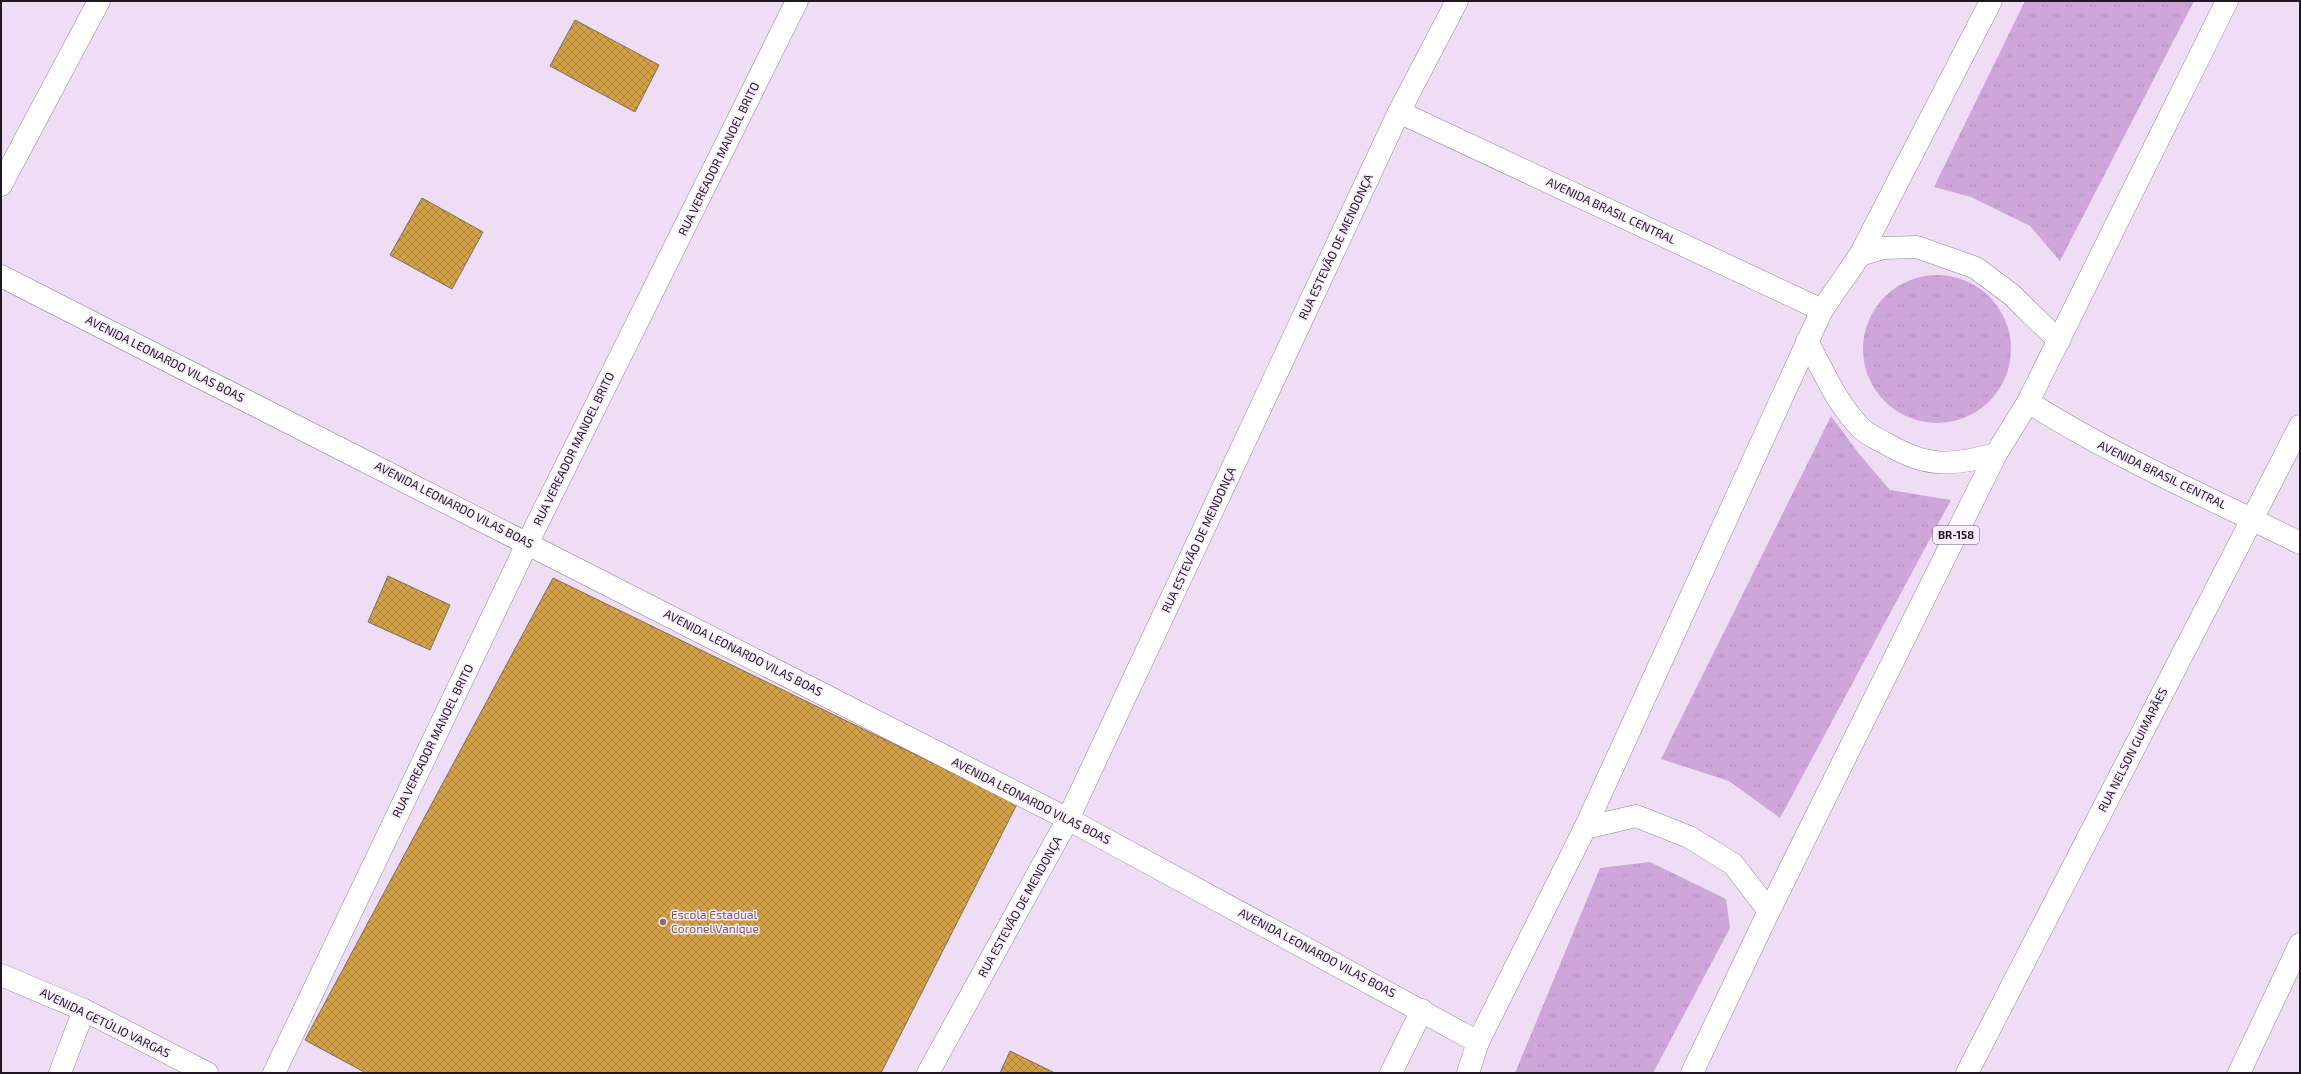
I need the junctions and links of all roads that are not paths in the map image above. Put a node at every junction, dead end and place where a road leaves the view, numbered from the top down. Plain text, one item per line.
1 (99, 1) edge
2 (797, 1) edge
3 (1457, 1) edge
4 (1991, 1) edge
5 (2227, 1) edge
6 (1400, 112) junction
7 (1, 185) edge
8 (1860, 255) junction
9 (1, 276) edge
10 (1822, 310) junction
11 (1808, 340) junction
12 (2059, 341) junction
13 (2028, 402) junction
14 (2300, 426) edge
15 (1996, 454) junction
16 (2252, 519) junction
17 (528, 542) junction
18 (2300, 543) edge
19 (1068, 819) junction
20 (1585, 828) junction
21 (1769, 911) junction
22 (2300, 944) edge
23 (1, 974) edge
24 (84, 1010) junction
25 (1422, 1010) junction
26 (1478, 1042) junction
27 (60, 1073) edge
28 (207, 1073) edge
29 (274, 1073) edge
30 (928, 1073) edge
31 (1391, 1073) edge
32 (1468, 1073) edge
33 (1692, 1073) edge
34 (1967, 1073) edge
35 (2239, 1073) edge

1 - 7 street
2 - 17 street, RUA VEREADOR MANOEL BRITO
3 - 6 street, RUA ESTEVÃO DE MENDONÇA
4 - 8 street
5 - 12 street, BR-158
6 - 10 street, AVENIDA BRASIL CENTRAL
6 - 19 street, RUA ESTEVÃO DE MENDONÇA
8 - 10 street
8 - 12 street
9 - 17 street, AVENIDA LEONARDO VILAS BOAS
10 - 11 street
11 - 15 street
11 - 20 street
12 - 13 street, BR-158
13 - 15 street, BR-158
13 - 16 street, AVENIDA BRASIL CENTRAL
14 - 16 street, RUA NELSON GUIMARÃES
15 - 21 street, BR-158
16 - 18 street, AVENIDA BRASIL CENTRAL
16 - 34 street, RUA NELSON GUIMARÃES
17 - 19 street, AVENIDA LEONARDO VILAS BOAS
17 - 29 street, RUA VEREADOR MANOEL BRITO
19 - 25 street, AVENIDA LEONARDO VILAS BOAS
19 - 30 street, RUA ESTEVÃO DE MENDONÇA
20 - 21 street
20 - 26 street
21 - 33 street, BR-158
22 - 35 street
23 - 24 street, AVENIDA GETÚLIO VARGAS
24 - 27 street
24 - 28 street, AVENIDA GETÚLIO VARGAS
25 - 26 street, AVENIDA LEONARDO VILAS BOAS
25 - 31 street
26 - 32 street

